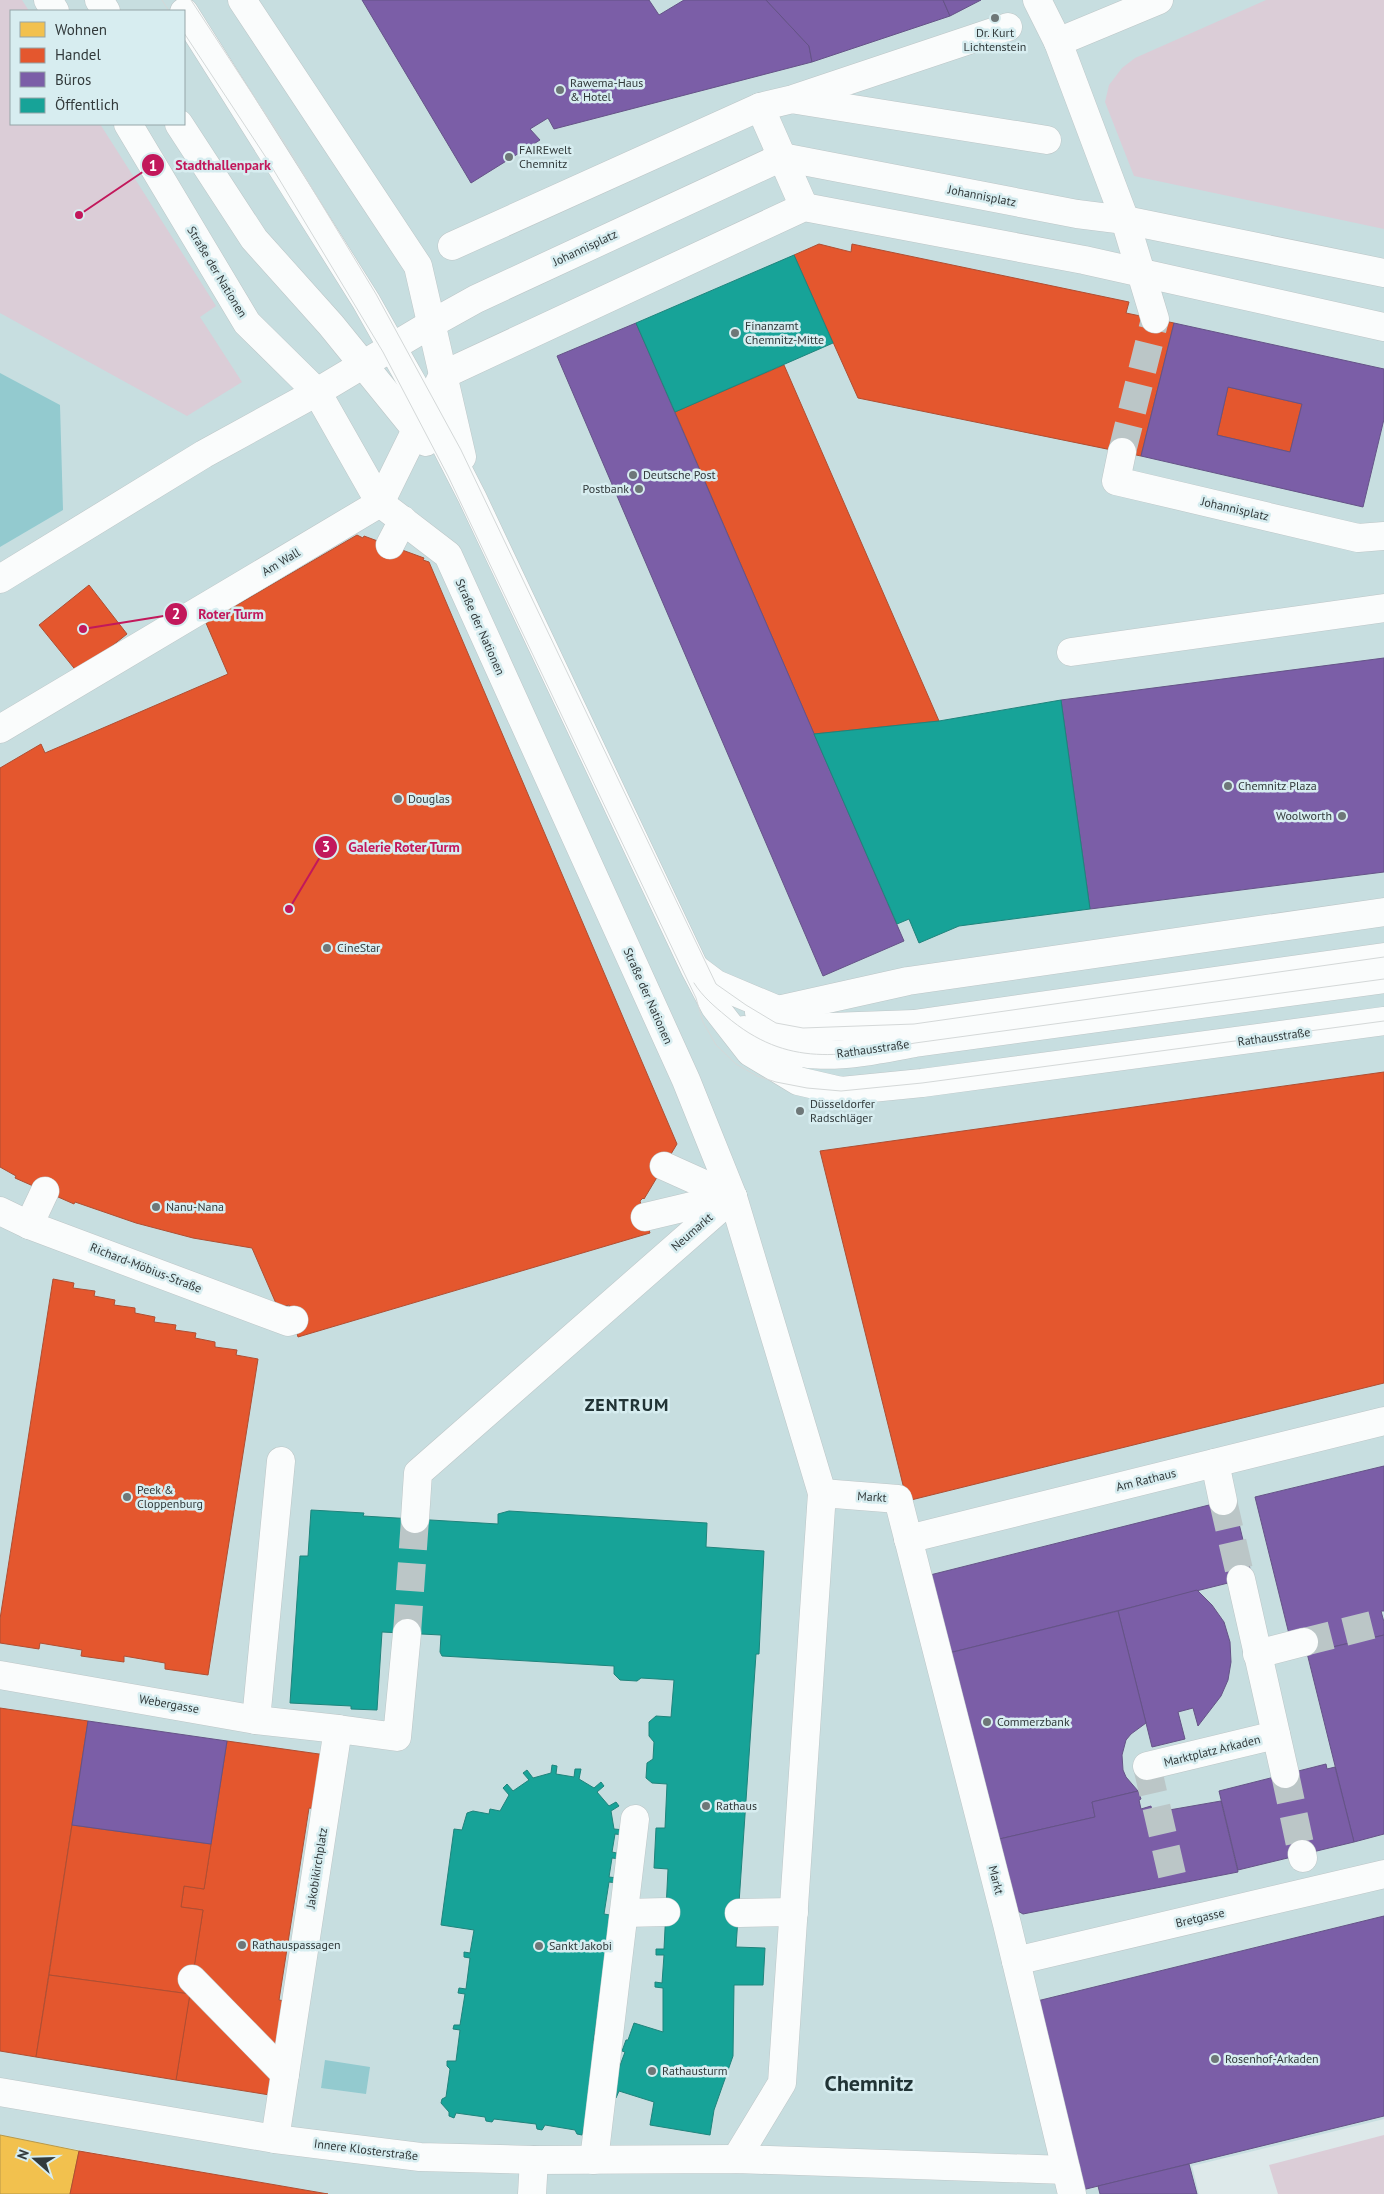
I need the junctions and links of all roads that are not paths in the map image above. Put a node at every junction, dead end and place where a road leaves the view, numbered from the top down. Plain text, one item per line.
1 (242, 0) edge
2 (1037, 0) edge
3 (1159, 0) edge
4 (185, 13) edge
5 (1008, 27) dead end
6 (1058, 42) junction
7 (793, 99) junction
8 (760, 107) junction
9 (129, 125) edge
10 (180, 125) edge
11 (1047, 140) dead end
12 (782, 157) junction
13 (804, 207) junction
14 (1125, 220) junction
15 (452, 246) dead end
16 (1142, 273) junction
17 (1384, 273) edge
18 (1155, 319) tunnel mouth
19 (431, 324) junction
20 (1384, 327) edge
21 (392, 347) junction
22 (364, 364) junction
23 (443, 375) junction
24 (317, 392) junction
25 (422, 419) junction
26 (1122, 452) tunnel mouth
27 (472, 497) junction
28 (380, 503) junction
29 (403, 520) junction
30 (1384, 536) edge
31 (390, 545) dead end
32 (0, 579) edge
33 (1384, 608) edge
34 (1071, 652) dead end
35 (0, 729) edge
36 (1384, 912) edge
37 (1384, 957) edge
38 (1384, 979) edge
39 (709, 987) junction
40 (1384, 1021) edge
41 (664, 1166) dead end
42 (45, 1191) dead end
43 (733, 1196) junction
44 (0, 1212) edge
45 (645, 1217) dead end
46 (29, 1225) junction
47 (294, 1320) dead end
48 (1384, 1421) edge
49 (281, 1461) dead end
50 (1214, 1463) junction
51 (822, 1494) junction
52 (1223, 1501) tunnel mouth
53 (415, 1519) tunnel mouth
54 (908, 1539) junction
55 (1240, 1579) tunnel mouth
56 (407, 1633) tunnel mouth
57 (1304, 1642) tunnel mouth
58 (1258, 1654) junction
59 (0, 1675) edge
60 (256, 1720) junction
61 (338, 1729) junction
62 (1276, 1735) junction
63 (1147, 1766) dead end
64 (1286, 1774) tunnel mouth
65 (635, 1819) dead end
66 (1384, 1874) edge
67 (666, 1912) dead end
68 (794, 1912) junction
69 (624, 1913) junction
70 (739, 1913) dead end
71 (1016, 1961) junction
72 (192, 1979) dead end
73 (265, 2061) junction
74 (0, 2092) edge
75 (275, 2139) junction
76 (736, 2159) junction
77 (534, 2160) junction
78 (594, 2160) junction
79 (1069, 2182) edge
80 (532, 2194) edge

1 - 19 street
2 - 6 street
3 - 6 street
4 - 21 street
5 - 7 street
6 - 14 street
7 - 8 street
7 - 11 street
8 - 12 street
8 - 15 street
9 - 24 street, Straße der Nationen
10 - 22 street
12 - 13 street
12 - 14 street, Johannisplatz
12 - 19 street, Johannisplatz
13 - 16 street
13 - 23 street
14 - 16 street
14 - 17 street, Johannisplatz
16 - 18 street
16 - 20 street
19 - 21 street, Johannisplatz
19 - 23 street
21 - 22 street
21 - 25 street
22 - 24 street
22 - 25 street
23 - 25 street
23 - 27 street
24 - 28 street, Straße der Nationen
24 - 32 street
25 - 27 street
25 - 28 street
26 - 30 street, Johannisplatz
27 - 39 street
28 - 29 street, Straße der Nationen
28 - 35 street, Am Wall
29 - 31 street
29 - 43 street, Straße der Nationen
33 - 34 street
36 - 39 street
37 - 39 street, Rathausstraße
38 - 39 street, Rathausstraße
39 - 40 street, Rathausstraße
41 - 43 street
42 - 46 street
43 - 45 street
43 - 51 street
43 - 53 street, Neumarkt
44 - 46 street, Richard-Möbius-Straße
46 - 47 street, Richard-Möbius-Straße
48 - 50 street, Am Rathaus
49 - 60 street
50 - 52 street
50 - 54 street, Am Rathaus
51 - 54 street, Markt
51 - 68 street
54 - 71 street, Markt
55 - 58 street, Marktplatz Arkaden
56 - 61 street
57 - 58 street
58 - 62 street, Marktplatz Arkaden
59 - 60 street, Webergasse
60 - 61 street, Webergasse
61 - 73 street, Jakobikirchplatz
62 - 63 street, Marktplatz Arkaden
62 - 64 street, Marktplatz Arkaden
65 - 69 street
66 - 71 street, Bretgasse
67 - 69 street
68 - 70 street
68 - 76 street
69 - 78 street
71 - 79 street, Markt
72 - 73 street
73 - 75 street, Jakobikirchplatz
74 - 75 street, Innere Klosterstraße
75 - 77 street, Innere Klosterstraße
76 - 78 street, Innere Klosterstraße
76 - 79 street, Markt
77 - 78 street, Innere Klosterstraße
77 - 80 street

